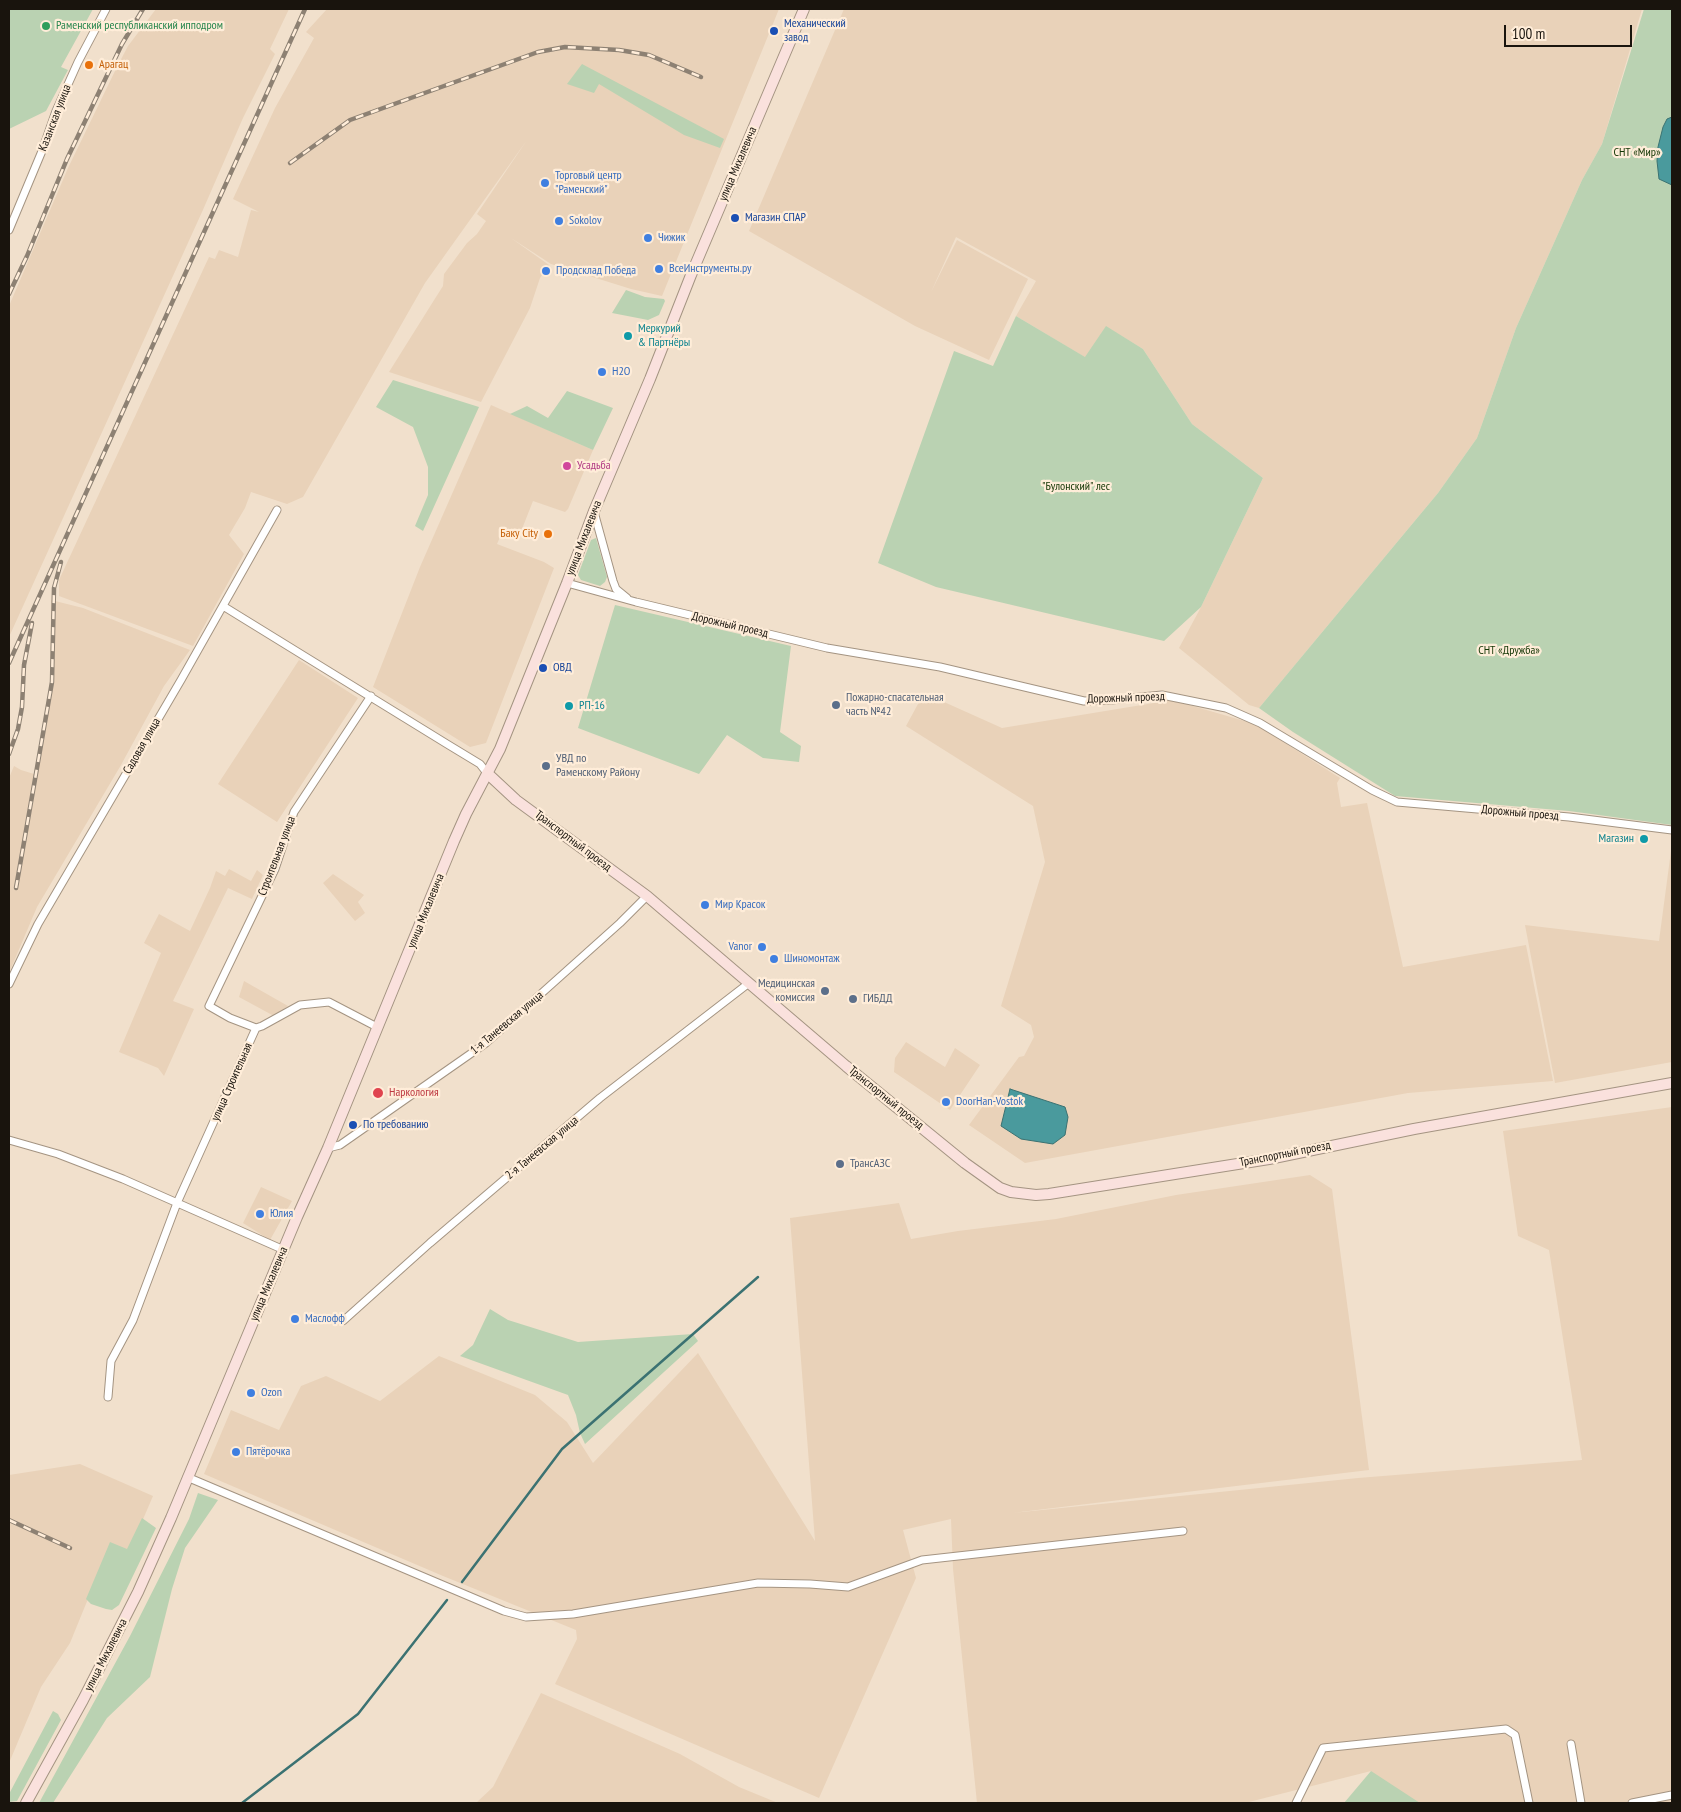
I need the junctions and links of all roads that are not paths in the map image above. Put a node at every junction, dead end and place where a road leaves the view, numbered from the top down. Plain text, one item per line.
1 (106, 9) edge
2 (804, 9) edge
3 (9, 230) edge
4 (277, 510) dead end
5 (594, 511) junction
6 (567, 583) junction
7 (636, 602) junction
8 (223, 606) junction
9 (371, 696) junction
10 (487, 773) junction
11 (1672, 830) edge
12 (647, 896) junction
13 (749, 983) junction
14 (9, 984) edge
15 (377, 1027) junction
16 (256, 1028) junction
17 (1672, 1083) edge
18 (9, 1140) edge
19 (328, 1148) junction
20 (178, 1203) junction
21 (284, 1250) junction
22 (343, 1321) dead end
23 (108, 1397) dead end
24 (187, 1477) junction
25 (1183, 1531) dead end
26 (1571, 1744) dead end
27 (1672, 1795) edge
28 (26, 1803) edge
29 (1296, 1803) edge
30 (1529, 1803) edge
31 (1581, 1803) edge
32 (1632, 1803) edge

1 - 3 street, Казанская улица
2 - 5 main road, улица Михалевича
4 - 8 street, Садовая улица
5 - 6 main road, улица Михалевича
5 - 7 street
6 - 7 street, Дорожный проезд
6 - 10 main road, улица Михалевича
7 - 11 street, Дорожный проезд
8 - 9 street, Транспортный проезд
8 - 14 street, Садовая улица
9 - 10 street, Транспортный проезд
9 - 16 street, Строительная улица
10 - 12 main road, Транспортный проезд
10 - 15 main road, улица Михалевича
12 - 13 main road, Транспортный проезд
12 - 19 street, 1-я Танеевская улица
13 - 17 main road, Транспортный проезд
13 - 22 street, 2-я Танеевская улица
15 - 16 street, улица Строительная
15 - 19 main road, улица Михалевича
16 - 20 street, улица Строительная
18 - 20 street
19 - 21 main road, улица Михалевича
20 - 21 street
20 - 23 street, улица Строительная
21 - 24 main road, улица Михалевича
24 - 25 street
24 - 28 main road, улица Михалевича
26 - 31 street
27 - 32 street
29 - 30 street

